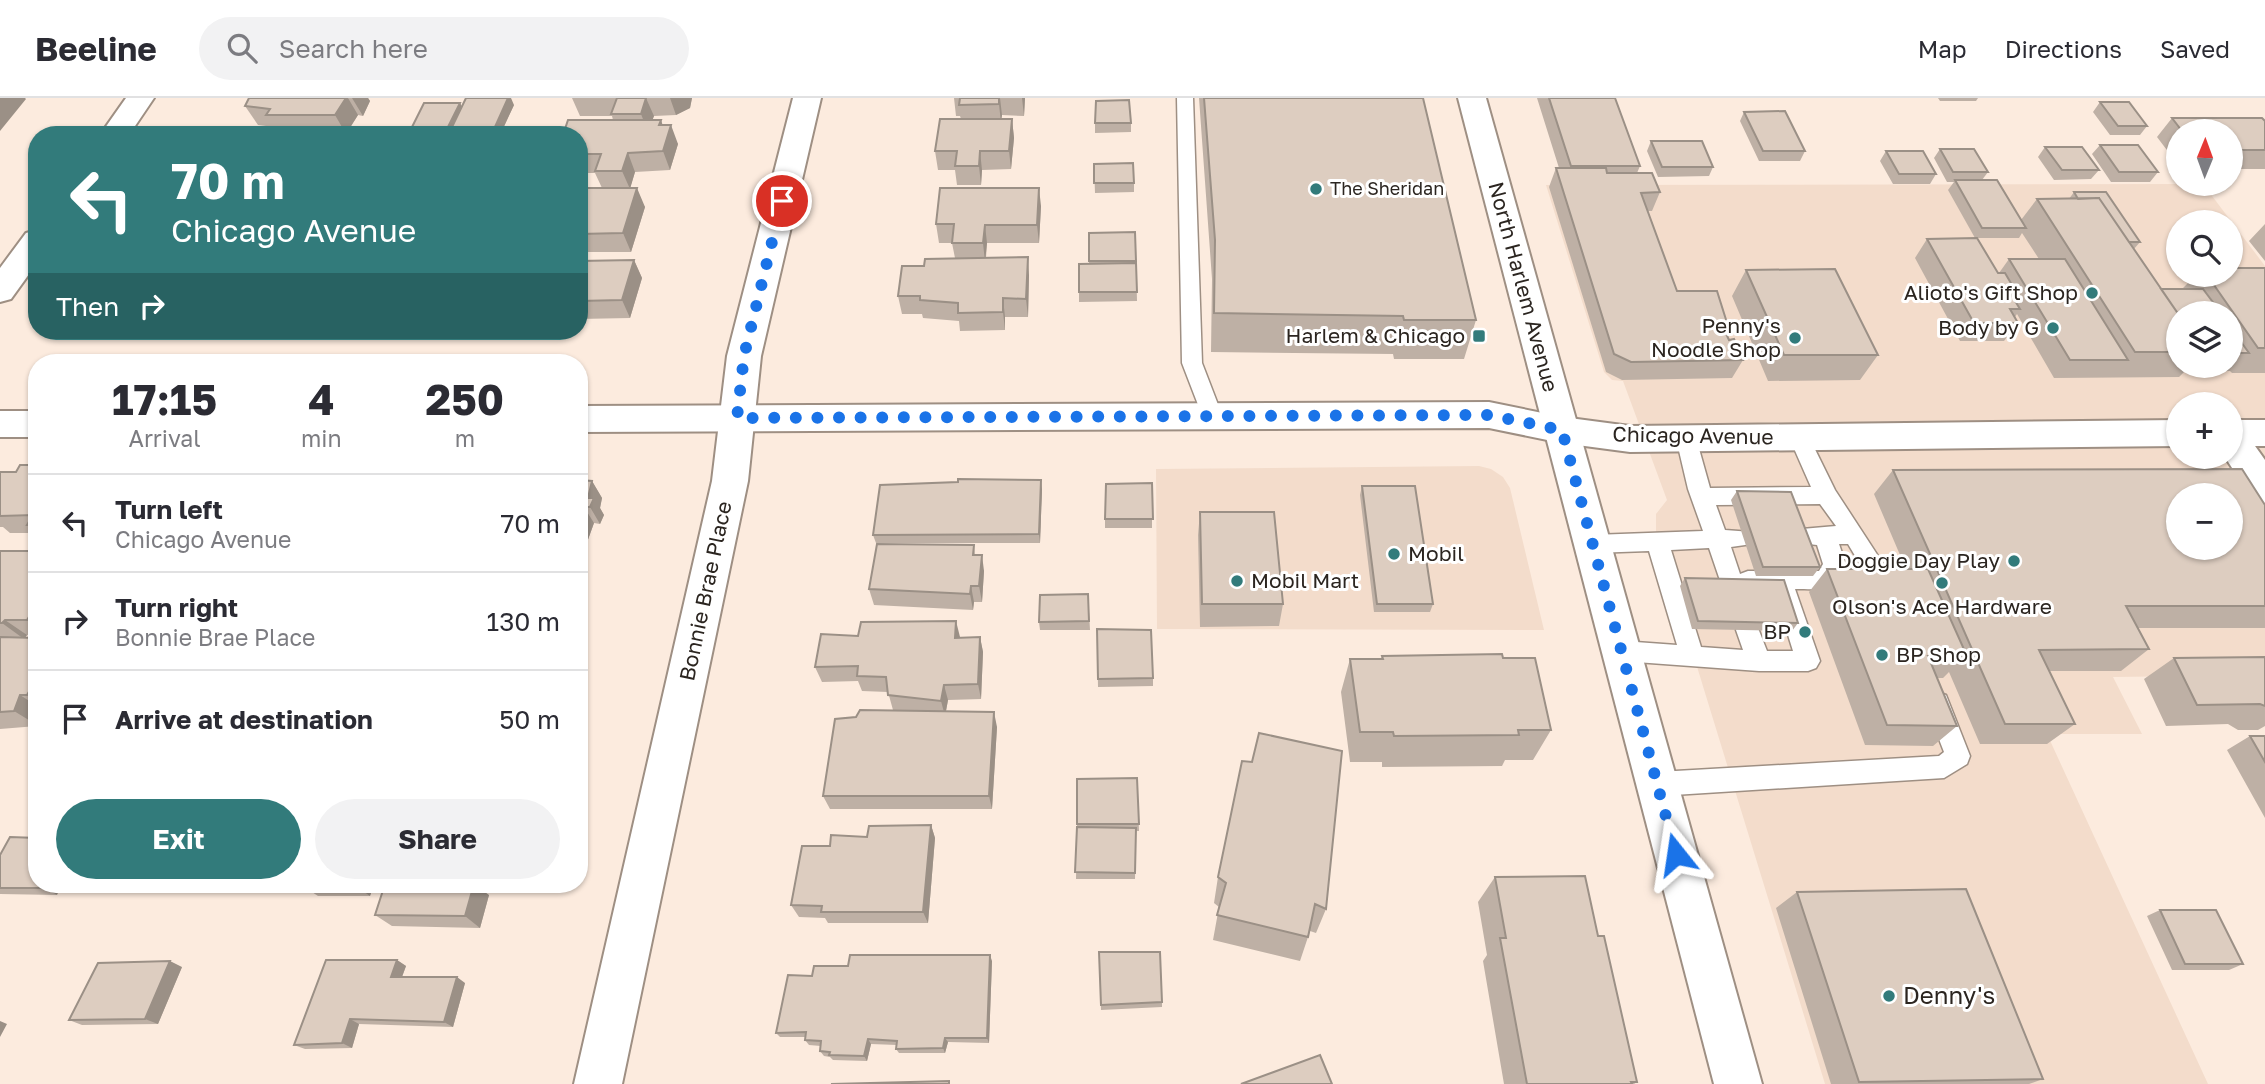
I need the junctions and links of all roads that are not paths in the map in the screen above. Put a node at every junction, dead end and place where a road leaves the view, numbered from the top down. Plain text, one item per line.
1 (140, 98) edge
2 (807, 98) edge
3 (1185, 98) edge
4 (1472, 98) edge
5 (120, 126) edge
6 (28, 252) edge
7 (0, 291) edge
8 (1212, 415) junction
9 (737, 418) junction
10 (588, 419) edge
11 (0, 424) edge
12 (28, 424) edge
13 (1562, 430) junction
14 (2166, 433) edge
15 (2243, 433) edge
16 (2265, 433) edge
17 (1799, 437) junction
18 (1686, 438) junction
19 (2243, 456) edge
20 (2265, 489) edge
21 (1826, 495) junction
22 (1702, 497) junction
23 (1825, 535) junction
24 (1854, 535) junction
25 (1798, 536) edge
26 (1744, 538) dead end
27 (1717, 539) junction
28 (1658, 542) junction
29 (1593, 544) junction
30 (1782, 580) junction
31 (1889, 592) edge
32 (1748, 630) edge
33 (1622, 651) junction
34 (1692, 656) junction
35 (1759, 661) junction
36 (1927, 677) edge
37 (1658, 784) junction
38 (598, 1084) edge
39 (1738, 1084) edge

1 - 5 main road
2 - 9 main road, Bonnie Brae Place
3 - 8 lane
4 - 13 main road, North Harlem Avenue
6 - 7 main road
8 - 9 main road, Chicago Avenue
8 - 13 main road, Chicago Avenue
9 - 10 main road, Chicago Avenue
9 - 38 main road, Bonnie Brae Place
11 - 12 main road
13 - 18 main road, Chicago Avenue
13 - 29 main road, North Harlem Avenue
14 - 17 main road, Chicago Avenue
15 - 16 main road
17 - 18 main road, Chicago Avenue
17 - 21 lane
18 - 22 lane
19 - 20 main road
21 - 22 lane
21 - 24 lane
22 - 27 lane
23 - 24 lane
23 - 25 lane
23 - 30 lane
24 - 31 lane
26 - 27 lane
27 - 28 lane
27 - 30 lane
28 - 29 lane
28 - 34 lane
29 - 33 main road, North Harlem Avenue
30 - 35 lane
32 - 35 lane
33 - 34 lane
33 - 37 main road, North Harlem Avenue
34 - 35 lane
36 - 37 lane
37 - 39 main road, North Harlem Avenue

